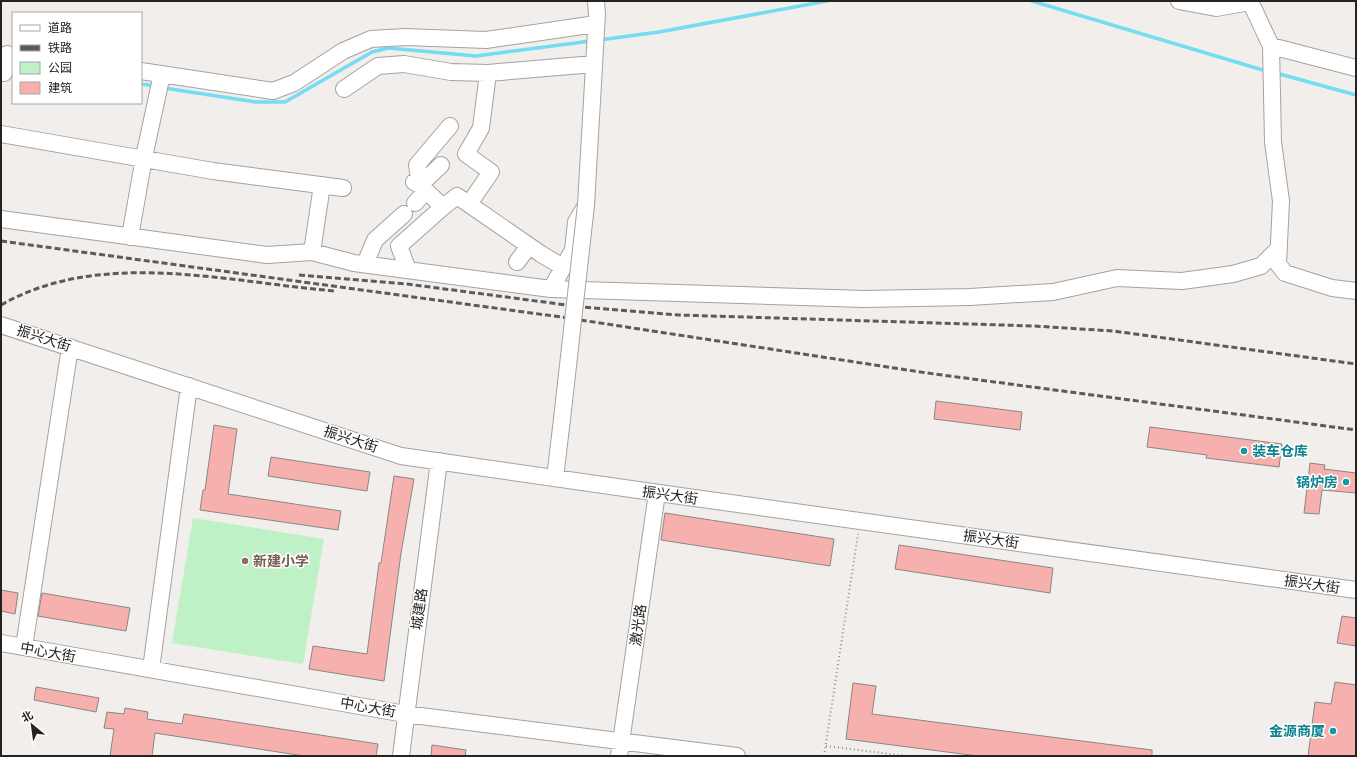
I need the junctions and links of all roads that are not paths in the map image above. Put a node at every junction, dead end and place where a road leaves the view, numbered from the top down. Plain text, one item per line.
1 (596, 1) edge
2 (1179, 1) edge
3 (1250, 2) edge
4 (596, 35) junction
5 (1270, 51) junction
6 (7, 54) edge
7 (594, 64) junction
8 (1356, 68) edge
9 (142, 71) edge
10 (4, 73) dead end
11 (488, 73) junction
12 (162, 74) junction
13 (344, 89) dead end
14 (450, 126) dead end
15 (1, 134) edge
16 (144, 157) junction
17 (441, 165) dead end
18 (322, 185) junction
19 (418, 185) junction
20 (343, 188) dead end
21 (469, 204) junction
22 (586, 204) junction
23 (443, 207) junction
24 (1, 219) edge
25 (130, 236) junction
26 (529, 246) junction
27 (1279, 248) junction
28 (312, 252) junction
29 (517, 262) dead end
30 (365, 264) junction
31 (563, 268) junction
32 (408, 270) junction
33 (551, 289) junction
34 (1356, 291) edge
35 (1, 325) edge
36 (70, 347) junction
37 (189, 386) junction
38 (439, 461) junction
39 (555, 478) junction
40 (656, 493) junction
41 (1356, 590) edge
42 (1, 643) edge
43 (24, 647) junction
44 (151, 669) junction
45 (405, 714) junction
46 (620, 749) edge
47 (401, 756) edge
48 (737, 756) edge

1 - 4 street
2 - 3 street
3 - 5 street
4 - 7 street
4 - 12 street
5 - 8 street
5 - 27 street
6 - 10 street
7 - 11 street
7 - 22 street
9 - 12 street
11 - 13 street
11 - 21 street
12 - 16 street
14 - 19 street
15 - 16 street
16 - 18 street
16 - 25 street
17 - 19 street
18 - 20 street
18 - 28 street
19 - 23 street
19 - 30 street
21 - 23 street
21 - 26 street
22 - 31 street
22 - 39 street, bridge
23 - 32 street
24 - 25 street
25 - 28 street
26 - 29 street
26 - 31 street
27 - 33 street
27 - 34 street
28 - 30 street
30 - 32 street
31 - 33 street
32 - 33 street
35 - 36 street, 振兴大街
36 - 37 street, 振兴大街
36 - 43 street
37 - 38 street, 振兴大街
37 - 44 street
38 - 39 street, 振兴大街
38 - 45 street, 城建路
39 - 40 street, 振兴大街
40 - 41 street, 振兴大街
40 - 46 street, 激光路
42 - 43 street, 中心大街
43 - 44 street, 中心大街
44 - 45 street, 中心大街
45 - 46 street, 中心大街
45 - 47 street, 城建路
46 - 48 street, 中心大街

